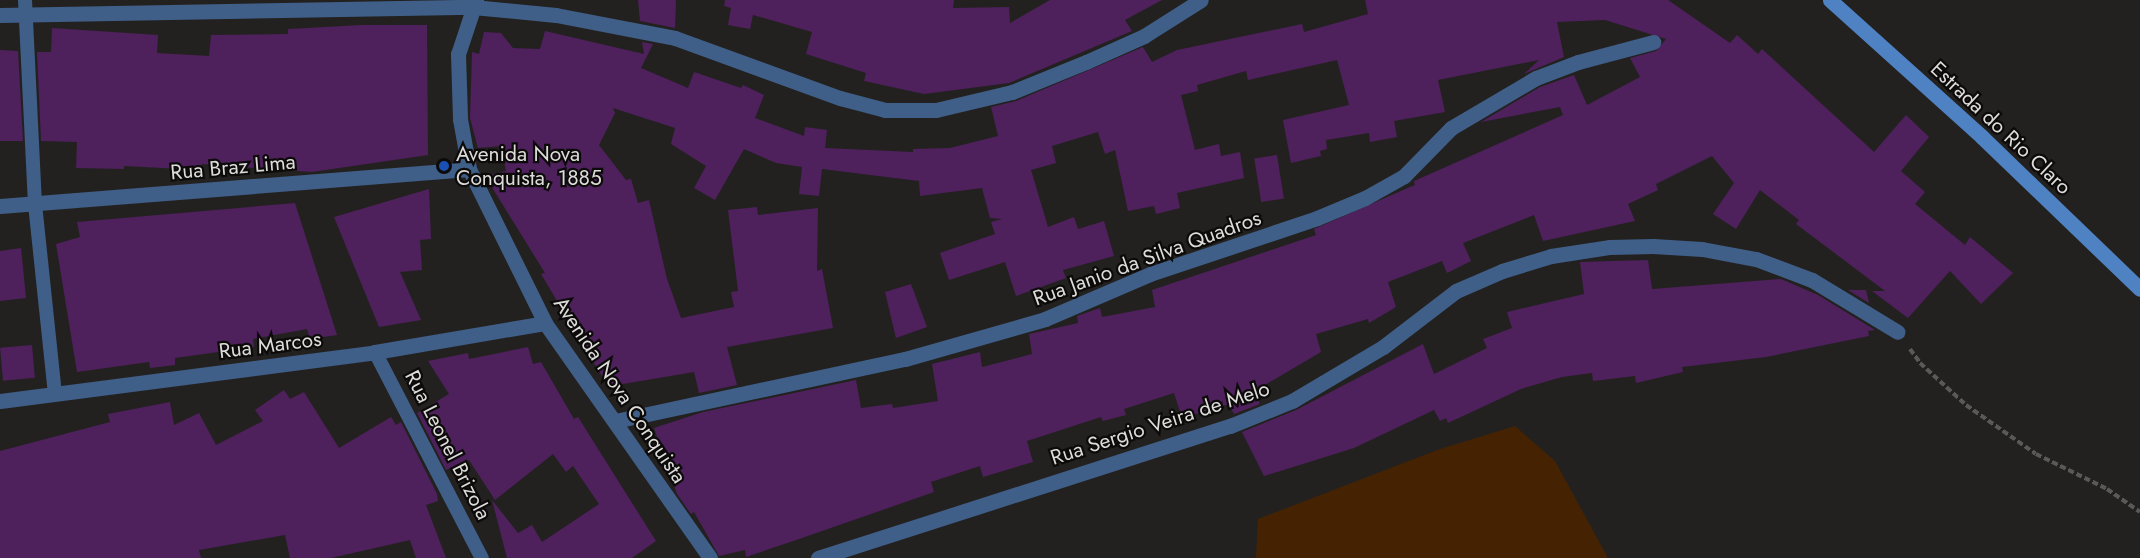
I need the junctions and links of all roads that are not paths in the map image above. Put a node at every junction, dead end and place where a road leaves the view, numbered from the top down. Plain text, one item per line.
1 (1201, 0) edge
2 (1830, 0) edge
3 (474, 3) edge
4 (26, 6) edge
5 (0, 15) edge
6 (1653, 42) dead end
7 (470, 169) junction
8 (35, 204) junction
9 (0, 206) edge
10 (2140, 289) edge
11 (545, 323) junction
12 (1898, 332) road end
13 (375, 352) junction
14 (55, 394) junction
15 (0, 401) edge
16 (615, 421) junction
17 (482, 558) edge
18 (710, 558) edge
19 (818, 558) edge

1 - 3 street
2 - 10 main road, Estrada do Rio Claro
3 - 4 street
3 - 7 street, Avenida Nova Conquista
4 - 5 street
4 - 8 lane
6 - 16 street, Rua Janio da Silva Quadros
7 - 8 street, Rua Braz Lima
7 - 11 street, Avenida Nova Conquista
8 - 9 street, Rua Braz Lima
8 - 14 lane
11 - 13 street, Rua Marcos
11 - 16 street, Avenida Nova Conquista
12 - 19 street, Rua Sergio Veira de Melo
13 - 14 street, Rua Marcos
13 - 17 lane, Rua Leonel Brizola
14 - 15 street, Rua Marcos
16 - 18 street, Avenida Nova Conquista

